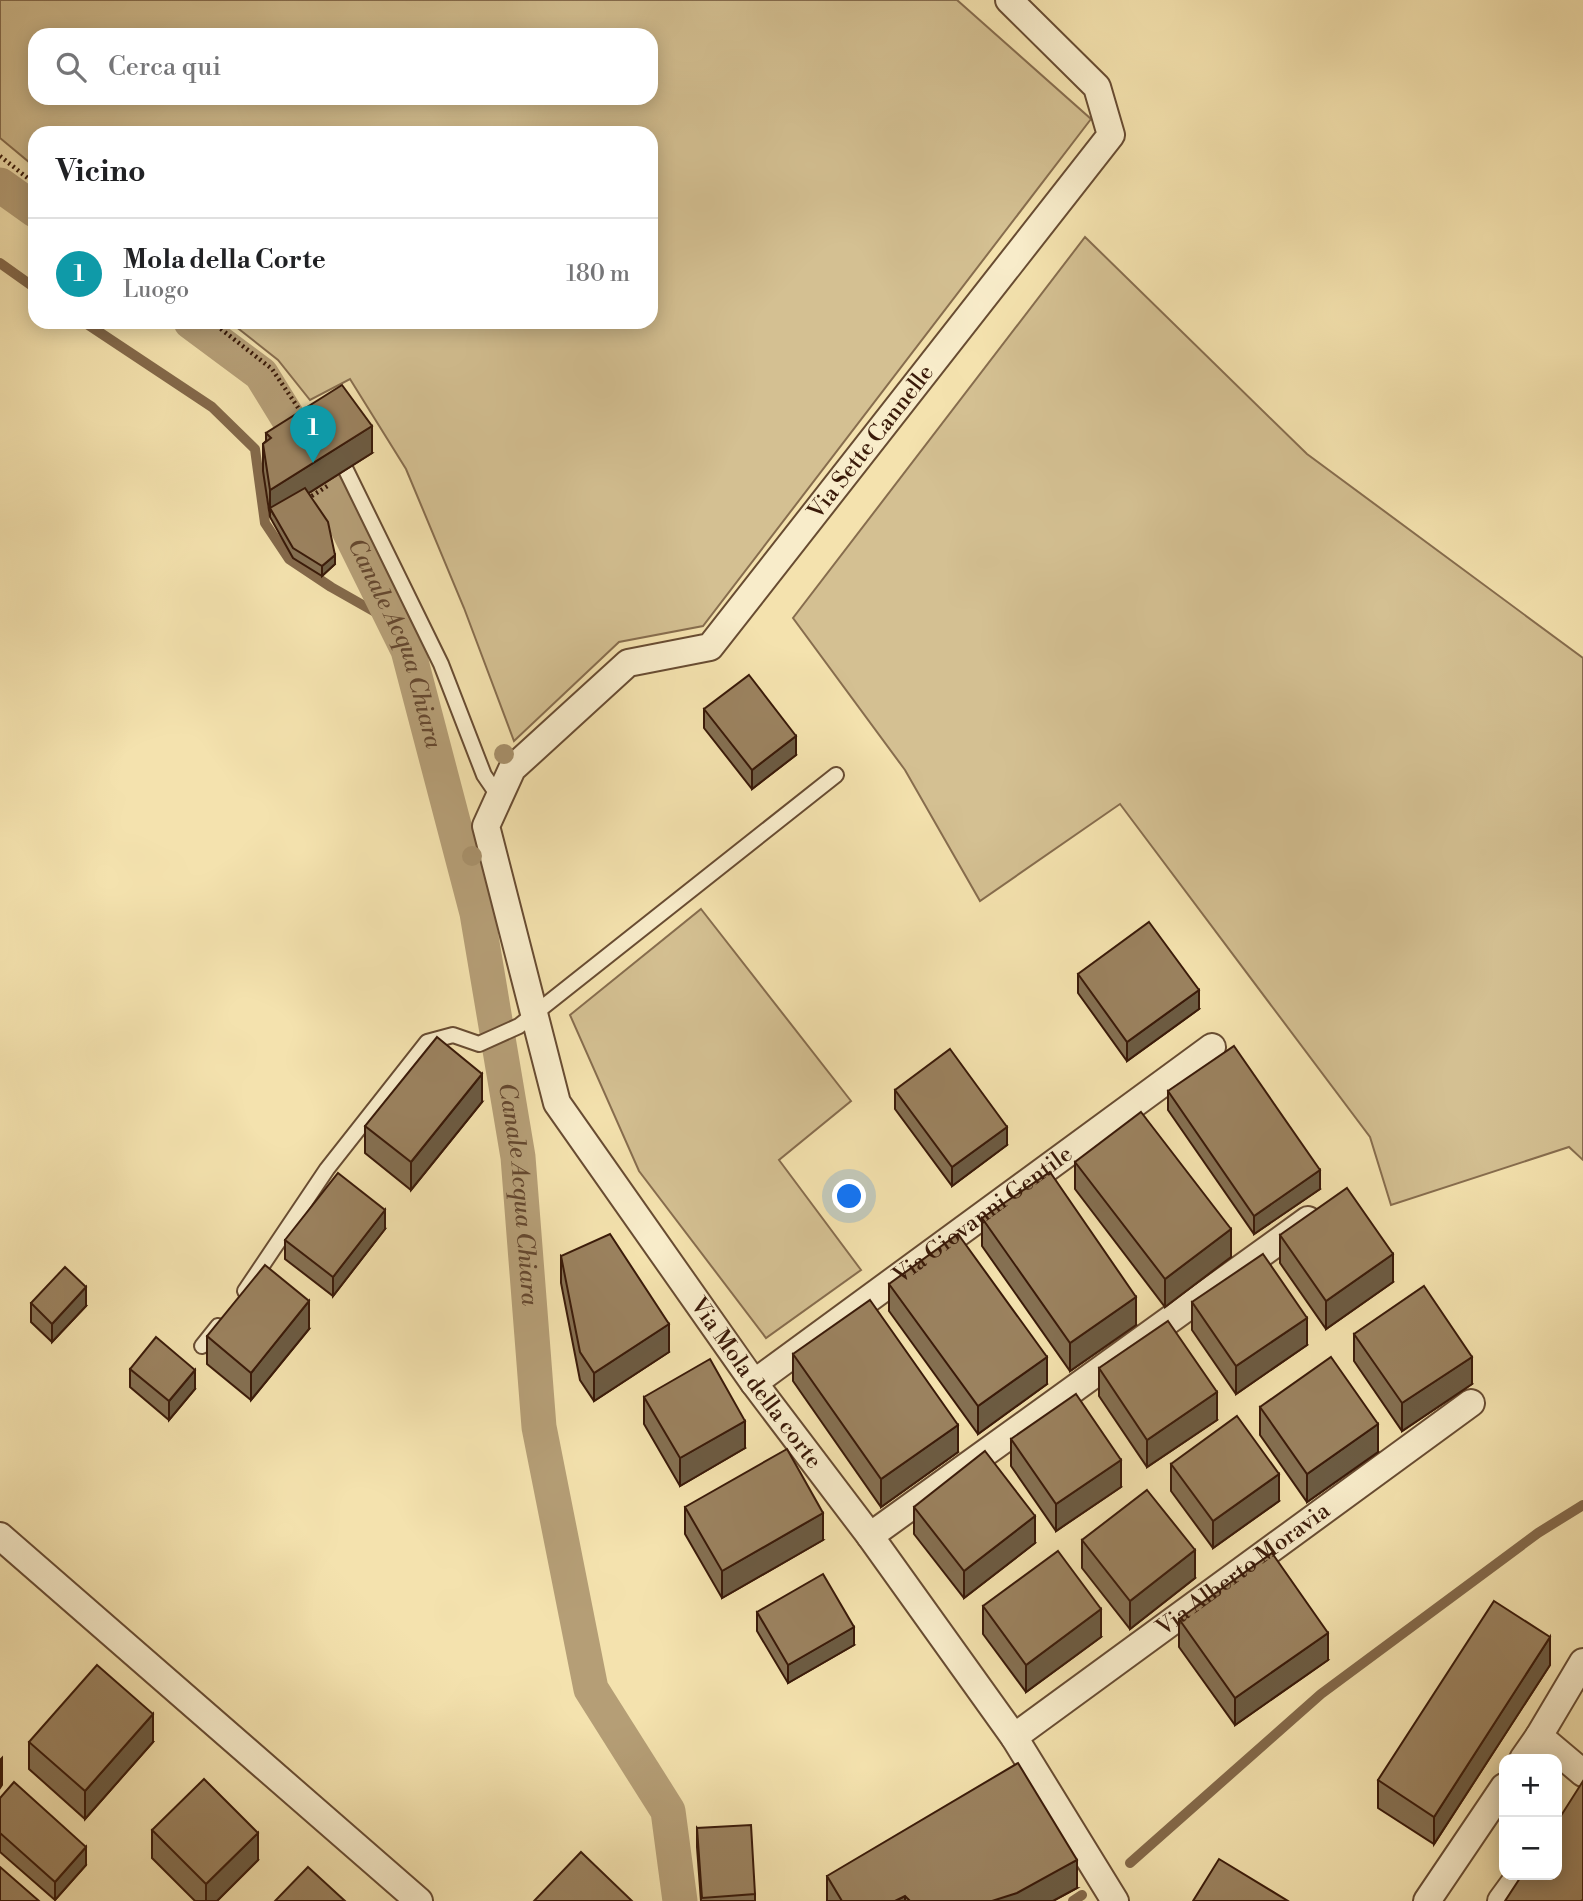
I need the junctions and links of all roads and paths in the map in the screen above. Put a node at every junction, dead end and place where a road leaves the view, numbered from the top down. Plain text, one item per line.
1 (1009, 0) edge
2 (0, 156) edge
3 (28, 178) edge
4 (221, 329) edge
5 (307, 420) edge
6 (346, 470) edge
7 (836, 775) dead end
8 (499, 797) junction
9 (486, 826) joint
10 (527, 1020) junction
11 (1212, 1046) dead end
12 (1317, 1214) edge
13 (202, 1346) dead end
14 (754, 1383) junction
15 (1471, 1403) dead end
16 (0, 1536) edge
17 (870, 1536) junction
18 (1583, 1662) edge
19 (1539, 1736) junction
20 (1014, 1737) junction
21 (1526, 1754) edge
22 (1581, 1784) edge
23 (1499, 1794) edge
24 (1516, 1880) edge
25 (419, 1901) edge
26 (1115, 1901) edge
27 (1427, 1901) edge
28 (1501, 1901) edge

1 - 8 street, Via Sette Cannelle
2 - 3 path
4 - 5 path
6 - 8 lane
7 - 10 lane
8 - 9 street, Via Sette Cannelle
9 - 10 street, Via Mola della corte
10 - 13 lane
10 - 14 street, Via Mola della corte
11 - 14 street, Via Giovanni Gentile
12 - 17 street
14 - 17 street, Via Mola della corte
15 - 20 street, Via Alberto Moravia
16 - 25 street
17 - 20 street, Via Mola della corte
18 - 19 street
19 - 21 street
19 - 22 street
20 - 26 street, Via Mola della corte
23 - 27 street
24 - 28 street

